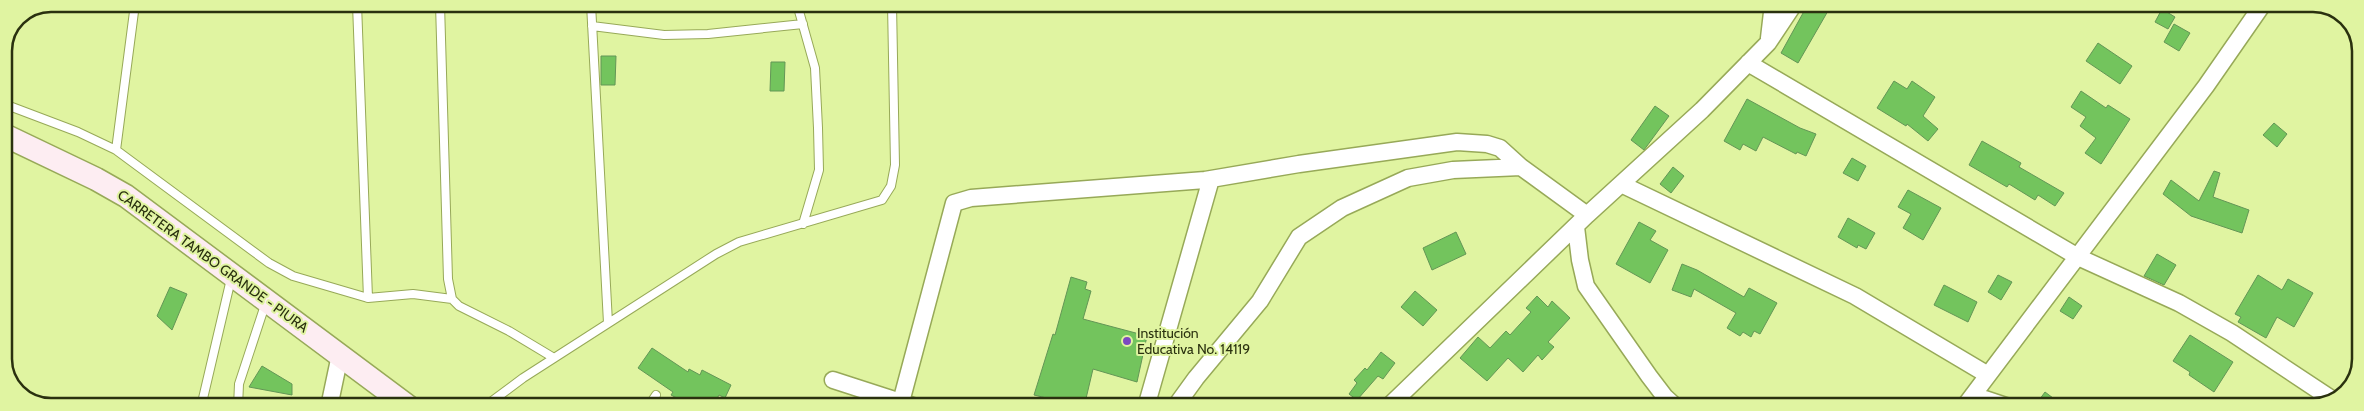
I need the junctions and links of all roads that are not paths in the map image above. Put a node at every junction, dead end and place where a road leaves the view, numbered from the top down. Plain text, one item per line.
1 (133, 12) edge
2 (357, 12) edge
3 (440, 12) edge
4 (591, 12) edge
5 (799, 12) edge
6 (892, 12) edge
7 (1772, 13) edge
8 (1788, 13) edge
9 (2256, 13) edge
10 (803, 24) junction
11 (592, 26) junction
12 (1768, 43) junction
13 (1748, 64) junction
14 (12, 107) edge
15 (12, 139) edge
16 (116, 150) junction
17 (1521, 167) junction
18 (1211, 179) junction
19 (1623, 184) junction
20 (1588, 215) junction
21 (802, 224) junction
22 (1576, 227) junction
23 (2078, 257) junction
24 (232, 274) junction
25 (368, 298) junction
26 (452, 299) junction
27 (266, 300) junction
28 (608, 323) junction
29 (340, 355) junction
30 (554, 358) junction
31 (1988, 375) junction
32 (833, 380) dead end
33 (656, 395) dead end
34 (2327, 396) edge
35 (203, 398) edge
36 (238, 398) edge
37 (331, 398) edge
38 (397, 398) edge
39 (496, 398) edge
40 (654, 398) edge
41 (890, 398) edge
42 (910, 398) edge
43 (1149, 398) edge
44 (1182, 398) edge
45 (1397, 398) edge
46 (1666, 398) edge
47 (1971, 398) edge

1 - 16 lane
2 - 25 lane
3 - 26 lane
4 - 11 lane
5 - 10 lane
6 - 21 lane
7 - 12 street
8 - 12 street
9 - 23 street
10 - 11 lane
10 - 21 lane
11 - 28 lane
12 - 13 street
13 - 19 street
13 - 23 street
14 - 16 lane
15 - 24 main road, CARRETERA TAMBO GRANDE - PIURA
16 - 25 lane
17 - 18 street
17 - 20 street
17 - 44 street
18 - 42 street
18 - 43 street
19 - 20 street
19 - 31 street
20 - 22 street
21 - 28 lane
22 - 45 street
22 - 46 street
23 - 31 street
23 - 34 street
24 - 27 main road, CARRETERA TAMBO GRANDE - PIURA
24 - 35 lane
25 - 26 lane
26 - 30 lane
27 - 29 main road, CARRETERA TAMBO GRANDE - PIURA
27 - 36 lane
28 - 30 lane
29 - 37 street
29 - 38 main road, CARRETERA TAMBO GRANDE - PIURA
30 - 39 lane
31 - 47 street
32 - 41 street
33 - 40 lane

